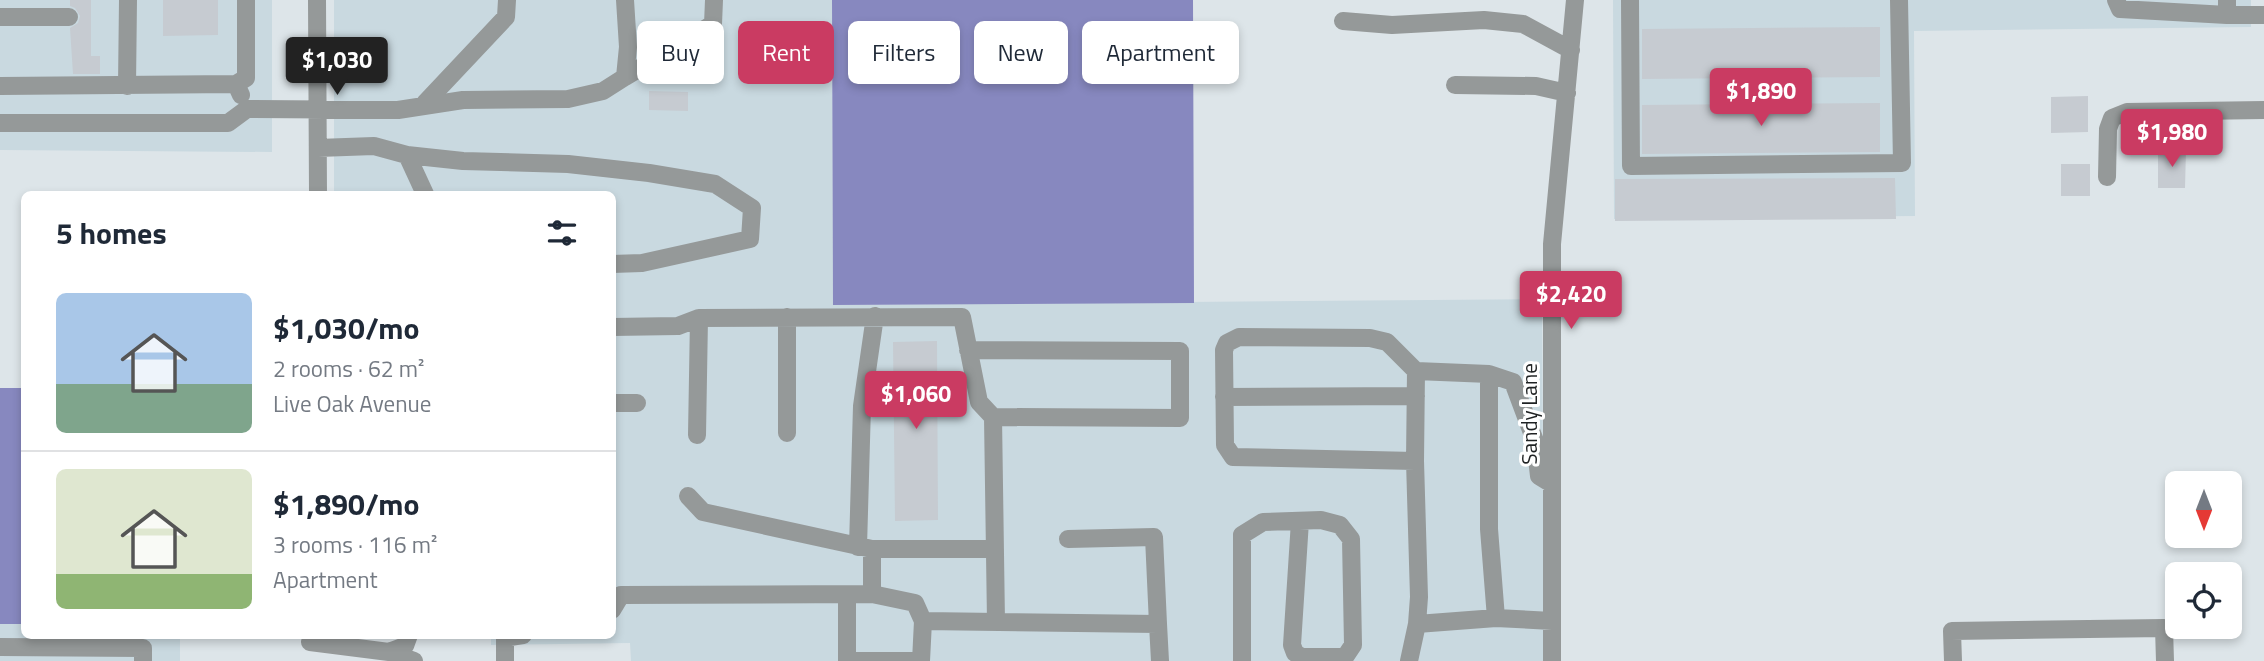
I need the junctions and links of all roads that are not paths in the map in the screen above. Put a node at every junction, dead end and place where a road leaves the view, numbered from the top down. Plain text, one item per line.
1 (128, 0) edge
2 (246, 0) edge
3 (317, 0) edge
4 (506, 0) edge
5 (625, 0) edge
6 (713, 0) edge
7 (1575, 0) edge
8 (1630, 0) edge
9 (1899, 0) edge
10 (2116, 0) edge
11 (2227, 7) edge
12 (2264, 15) edge
13 (0, 17) edge
14 (69, 17) dead end
15 (1343, 21) dead end
16 (1571, 50) junction
17 (625, 77) junction
18 (236, 84) junction
19 (1455, 85) dead end
20 (0, 86) edge
21 (127, 86) junction
22 (1567, 93) junction
23 (425, 103) junction
24 (247, 109) junction
25 (2264, 110) edge
26 (317, 111) junction
27 (0, 123) edge
28 (318, 148) junction
29 (407, 155) junction
30 (2107, 177) dead end
31 (318, 191) edge
32 (424, 191) edge
33 (616, 264) edge
34 (876, 316) junction
35 (787, 317) junction
36 (699, 318) junction
37 (616, 327) edge
38 (968, 350) junction
39 (1416, 371) junction
40 (1489, 374) junction
41 (1416, 396) junction
42 (1224, 397) junction
43 (637, 402) dead end
44 (616, 403) edge
45 (993, 417) junction
46 (787, 433) dead end
47 (697, 435) dead end
48 (1415, 461) junction
49 (1552, 484) junction
50 (688, 496) dead end
51 (1300, 521) junction
52 (1068, 539) dead end
53 (865, 548) junction
54 (995, 550) junction
55 (872, 594) junction
56 (846, 595) junction
57 (616, 603) edge
58 (1496, 618) junction
59 (923, 621) junction
60 (1552, 621) junction
61 (996, 622) junction
62 (1158, 624) junction
63 (1418, 624) junction
64 (310, 639) edge
65 (408, 639) edge
66 (505, 639) edge
67 (0, 647) edge
68 (389, 652) junction
69 (143, 661) edge
70 (310, 661) edge
71 (415, 661) edge
72 (505, 661) edge
73 (1160, 661) edge
74 (1242, 661) edge
75 (1409, 661) edge
76 (1552, 661) edge
77 (1953, 661) edge
78 (2165, 661) edge

1 - 21 street
2 - 18 street
3 - 26 street
4 - 23 street
5 - 17 street
6 - 17 street
7 - 16 street, Sandy Lane
8 - 9 street
10 - 11 street
11 - 12 street
13 - 14 street
15 - 16 street
16 - 22 street, Sandy Lane
17 - 23 street
18 - 21 street
18 - 24 street
19 - 22 street
20 - 21 street
22 - 49 street, Sandy Lane
23 - 26 street
24 - 26 street
24 - 27 street
25 - 30 street
26 - 28 street
28 - 29 street
28 - 31 street
29 - 32 street
29 - 33 street
34 - 35 street
34 - 38 street
34 - 53 street
35 - 36 street
35 - 46 street
36 - 37 street
36 - 47 street
38 - 45 street
38 - 45 street
39 - 40 street
39 - 41 street
39 - 42 street
40 - 49 street
40 - 58 street
41 - 42 street
41 - 48 street
42 - 48 street
43 - 44 street
45 - 54 street
48 - 63 street
49 - 60 street, Sandy Lane
50 - 53 street
51 - 51 street
51 - 74 street
52 - 62 street
53 - 54 street
53 - 55 street
54 - 61 street
55 - 56 street
55 - 59 street
56 - 57 street
56 - 59 street
58 - 60 street
58 - 63 street
59 - 61 street
60 - 76 street, Sandy Lane
61 - 62 street
62 - 73 street
63 - 75 street
64 - 68 street
64 - 70 street
65 - 68 street
66 - 72 street
67 - 69 street
68 - 71 street
77 - 78 street

